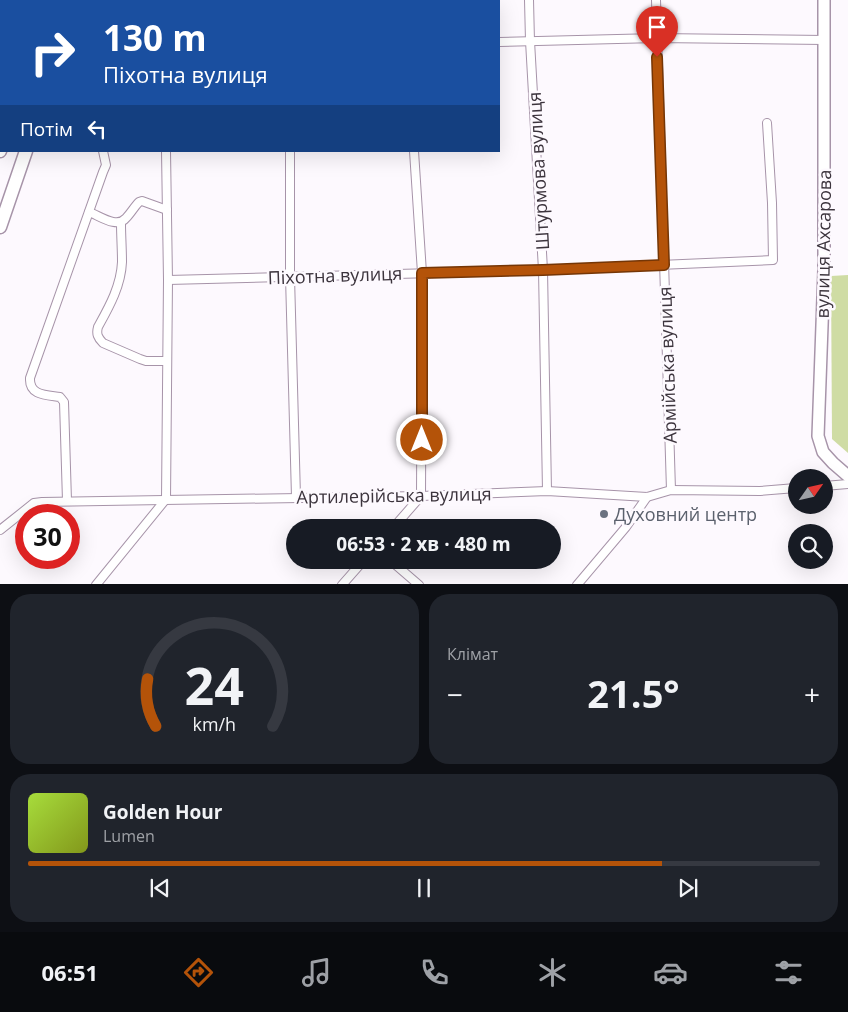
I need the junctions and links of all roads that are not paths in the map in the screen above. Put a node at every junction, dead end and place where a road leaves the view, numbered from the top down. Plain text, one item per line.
1 (529, 0) edge
2 (656, 0) edge
3 (824, 0) edge
4 (657, 38) junction
5 (825, 40) junction
6 (530, 41) junction
7 (500, 42) edge
8 (767, 124) dead end
9 (26, 152) edge
10 (103, 152) edge
11 (166, 152) edge
12 (290, 152) edge
13 (414, 152) edge
14 (167, 210) junction
15 (89, 212) junction
16 (121, 223) junction
17 (0, 227) edge
18 (664, 265) junction
19 (543, 270) junction
20 (422, 273) junction
21 (290, 277) junction
22 (168, 280) junction
23 (167, 361) junction
24 (848, 476) edge
25 (848, 484) edge
26 (833, 485) edge
27 (788, 489) edge
28 (671, 490) junction
29 (547, 492) junction
30 (422, 496) junction
31 (647, 497) junction
32 (296, 498) junction
33 (166, 499) junction
34 (67, 501) junction
35 (401, 519) edge
36 (0, 530) edge
37 (356, 569) edge
38 (401, 569) edge
39 (96, 584) edge
40 (342, 584) edge
41 (419, 584) edge
42 (577, 584) edge

1 - 6 street, Штурмова вулиця
2 - 4 street, Армійська вулиця
3 - 5 street, вулиця Ахсарова
4 - 5 street
4 - 6 street
4 - 18 street, Армійська вулиця
5 - 24 street, вулиця Ахсарова
6 - 7 street
6 - 19 street, Штурмова вулиця
8 - 18 street, Піхотна вулиця
9 - 17 main road
10 - 15 street
11 - 14 street
12 - 21 street
13 - 20 street
14 - 16 street
14 - 22 street
15 - 16 street
15 - 34 street
16 - 23 street
18 - 19 street, Піхотна вулиця
18 - 28 street, Армійська вулиця
19 - 20 street, Піхотна вулиця
19 - 29 street, Штурмова вулиця
20 - 21 street, Піхотна вулиця
20 - 30 street
21 - 22 street, Піхотна вулиця
21 - 32 street
22 - 23 street
23 - 33 street
25 - 26 street
27 - 28 street, Артилерійська вулиця
28 - 31 street, Артилерійська вулиця
29 - 30 street, Артилерійська вулиця
29 - 31 street, Артилерійська вулиця
30 - 32 street, Артилерійська вулиця
30 - 35 street
31 - 42 street
32 - 33 street, Артилерійська вулиця
33 - 34 street, Артилерійська вулиця
33 - 39 street
34 - 36 street, Артилерійська вулиця
37 - 40 street
38 - 41 street

